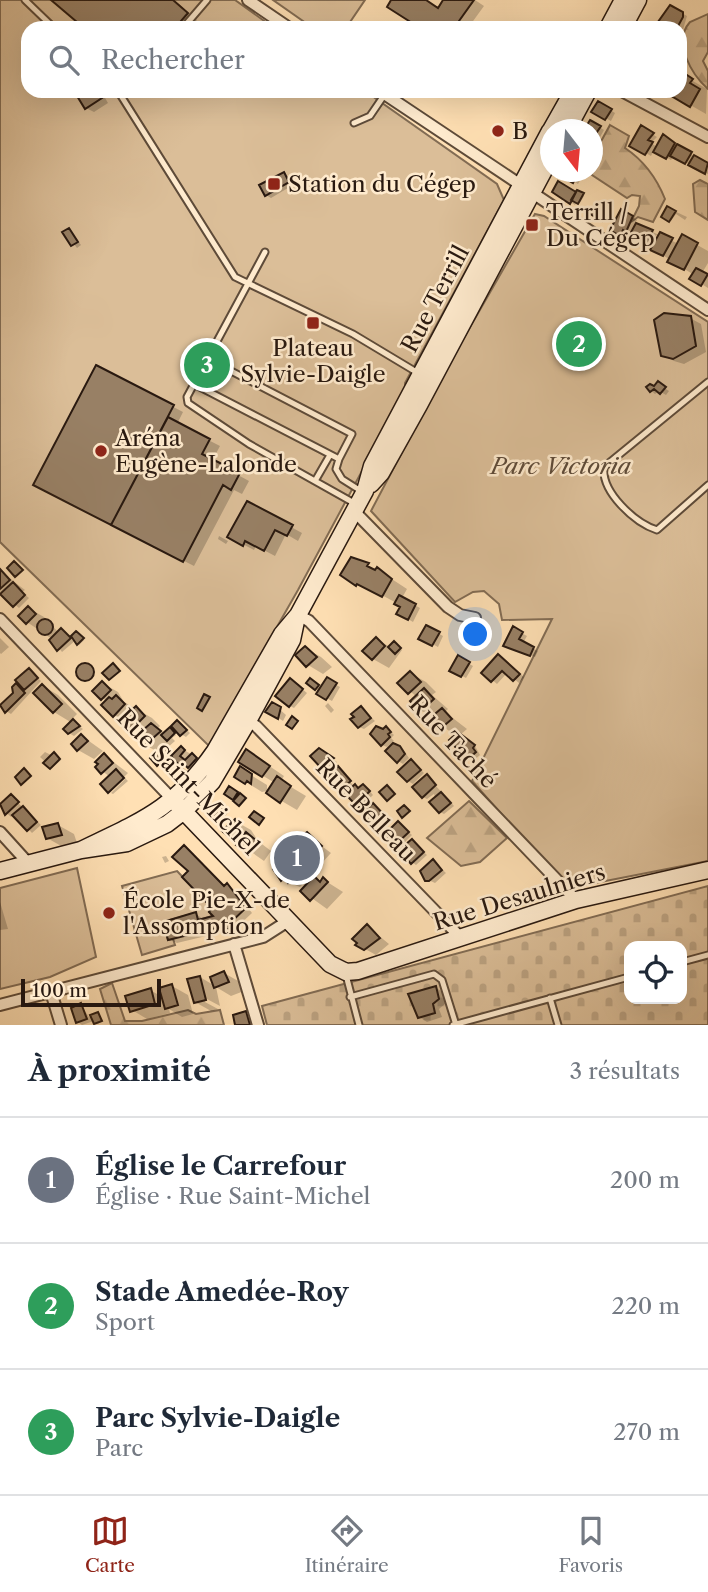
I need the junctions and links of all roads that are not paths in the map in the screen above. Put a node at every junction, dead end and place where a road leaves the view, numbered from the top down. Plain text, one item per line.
1 (25, 0) edge
2 (208, 0) edge
3 (248, 0) edge
4 (624, 0) edge
5 (638, 0) edge
6 (47, 21) edge
7 (189, 21) edge
8 (279, 21) edge
9 (612, 21) edge
10 (627, 21) edge
11 (122, 98) edge
12 (380, 98) edge
13 (390, 98) edge
14 (569, 98) edge
15 (584, 98) edge
16 (635, 98) edge
17 (557, 119) edge
18 (573, 119) edge
19 (354, 123) dead end
20 (708, 137) edge
21 (540, 155) edge
22 (540, 172) edge
23 (525, 190) junction
24 (265, 252) dead end
25 (248, 284) junction
26 (708, 310) edge
27 (208, 359) junction
28 (426, 378) junction
29 (708, 382) edge
30 (194, 384) junction
31 (330, 455) junction
32 (338, 459) junction
33 (315, 481) junction
34 (708, 485) edge
35 (360, 500) junction
36 (298, 615) junction
37 (475, 618) dead end
38 (0, 619) edge
39 (242, 718) junction
40 (178, 806) junction
41 (0, 832) edge
42 (29, 864) junction
43 (708, 870) edge
44 (0, 872) edge
45 (576, 900) junction
46 (288, 921) junction
47 (461, 938) junction
48 (234, 944) junction
49 (708, 955) edge
50 (687, 961) edge
51 (346, 972) junction
52 (624, 978) edge
53 (51, 992) junction
54 (350, 998) junction
55 (550, 998) junction
56 (0, 1006) edge
57 (61, 1025) edge
58 (258, 1025) edge
59 (359, 1025) edge
60 (454, 1025) edge
61 (558, 1025) edge

1 - 6 lane
2 - 7 lane
3 - 8 street
4 - 9 street
5 - 10 street
11 - 25 lane
12 - 19 lane
13 - 23 street
14 - 17 street, Rue Terrill
15 - 18 street
16 - 20 street
21 - 23 street, Rue Terrill
22 - 23 street, Rue Terrill
23 - 26 street
23 - 28 street, Rue Terrill
24 - 25 lane
25 - 27 lane
25 - 28 lane
27 - 30 lane
27 - 32 lane
28 - 35 street, Rue Terrill
29 - 34 lane
30 - 31 lane
30 - 33 lane
31 - 32 lane
31 - 33 lane
32 - 35 lane
33 - 35 lane
35 - 36 street, Rue Terrill
35 - 37 street
36 - 39 street, Rue Terrill
36 - 45 street, Rue Taché
38 - 40 street, Rue Saint-Michel
39 - 40 street, Rue Terrill
39 - 47 street, Rue Belleau
40 - 42 street, Rue Terrill
40 - 46 street, Rue Saint-Michel
41 - 42 street
42 - 44 street, Rue Terrill
43 - 45 street, Rue Desaulniers
45 - 47 street, Rue Desaulniers
46 - 48 street
46 - 51 street, Rue Saint-Michel
47 - 51 street, Rue Desaulniers
48 - 53 street
48 - 58 street
49 - 50 lane
51 - 54 lane
52 - 55 lane
53 - 56 street
53 - 57 street
54 - 59 lane
54 - 60 lane
55 - 60 lane
55 - 61 lane

